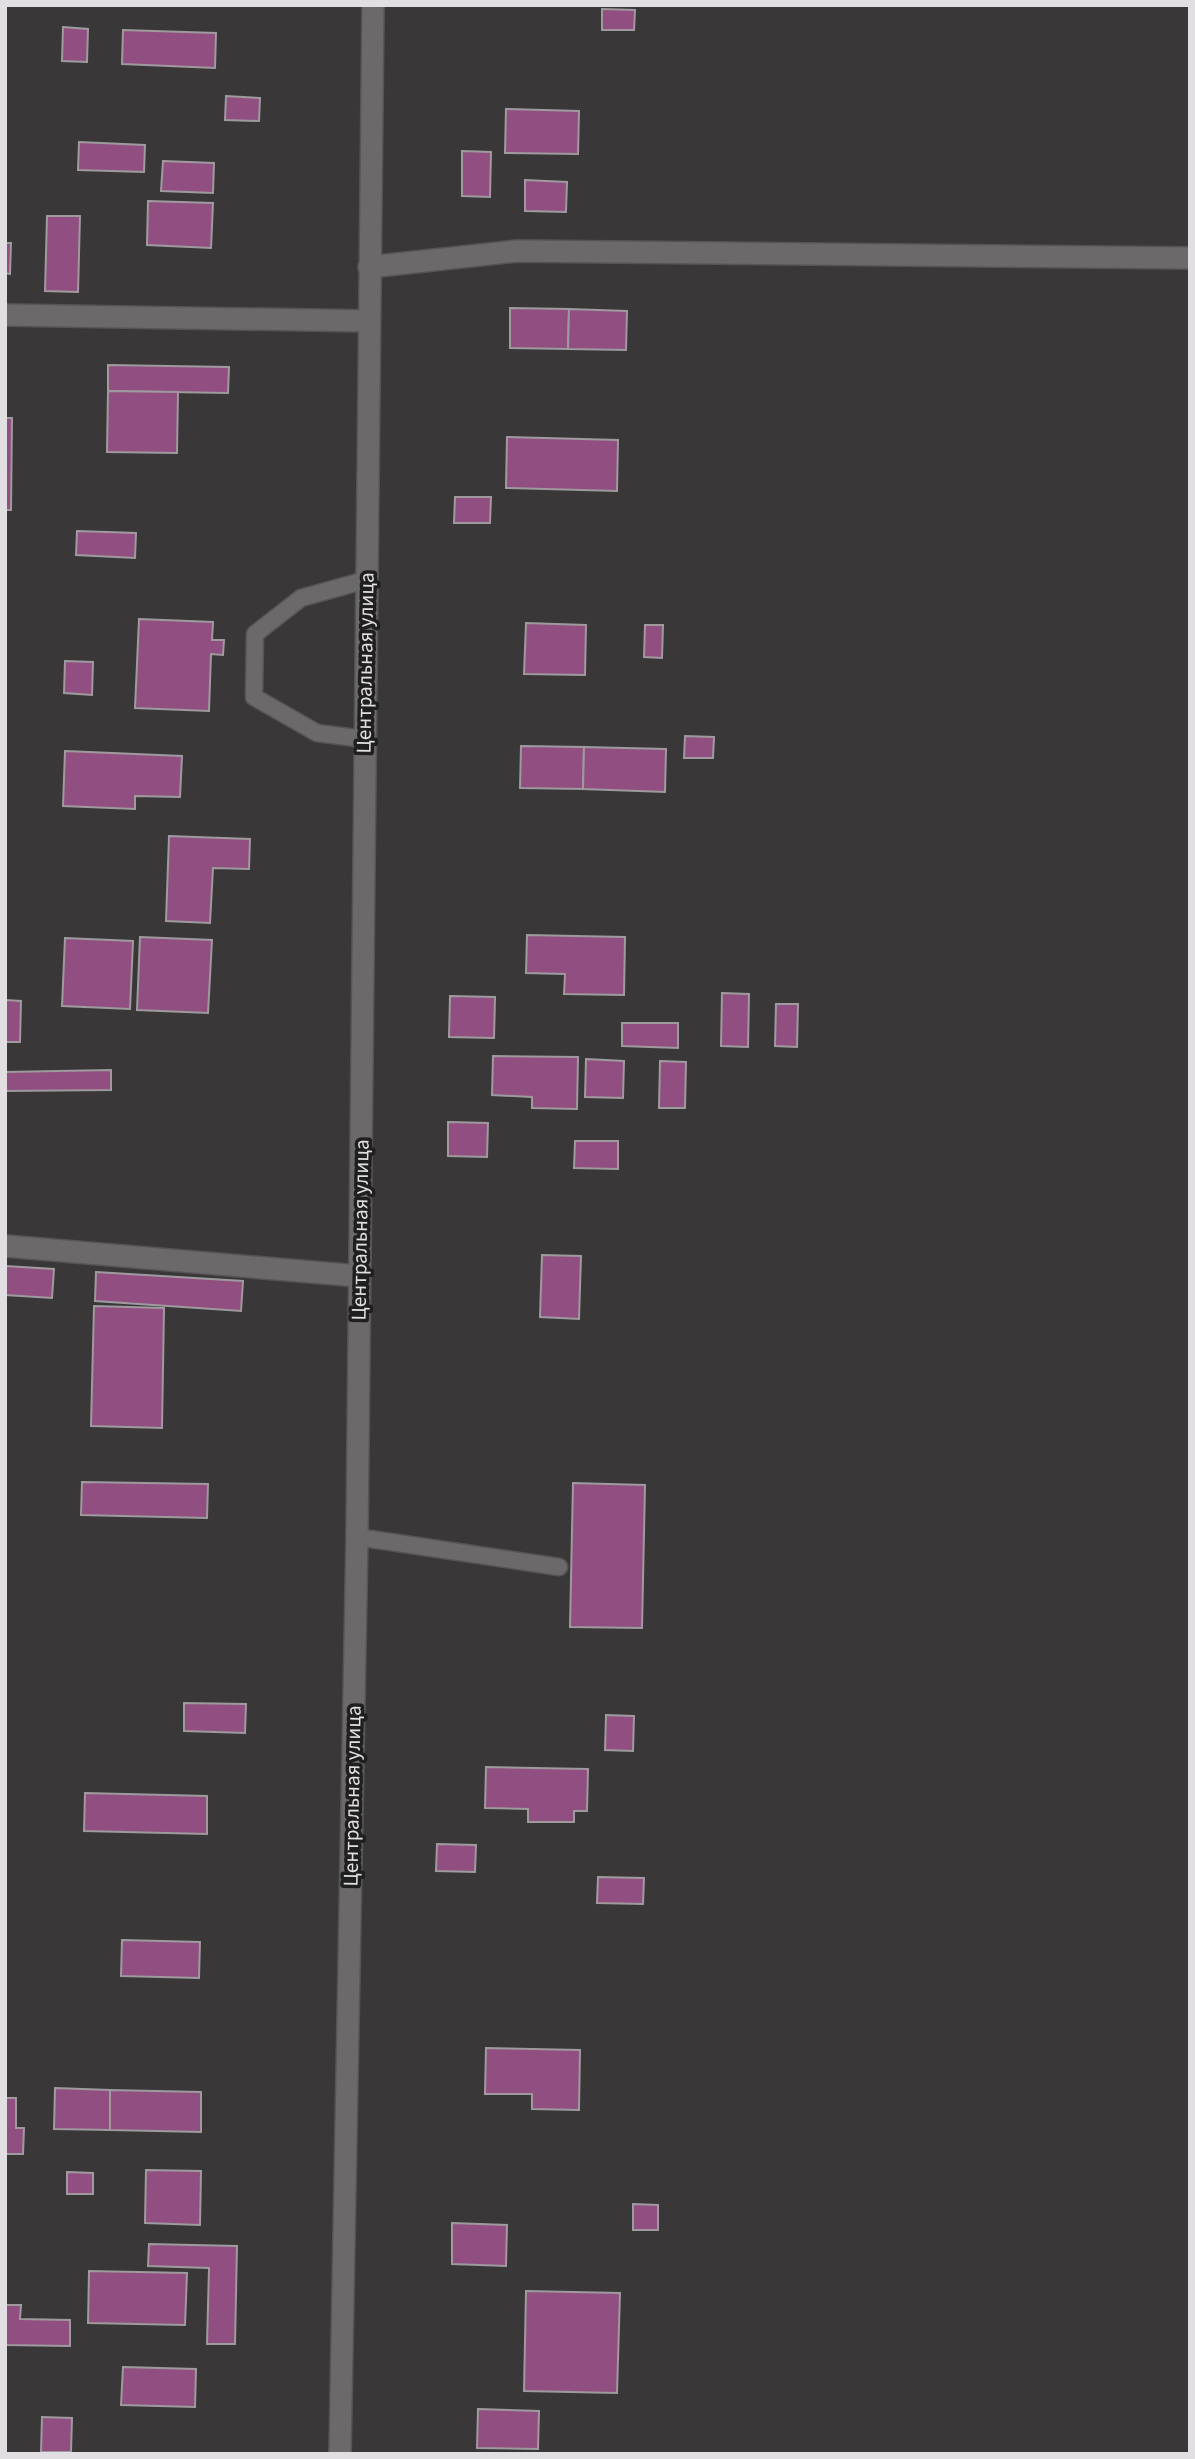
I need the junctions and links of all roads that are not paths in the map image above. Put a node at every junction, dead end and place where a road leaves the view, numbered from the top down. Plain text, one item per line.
1 (373, 5) edge
2 (1190, 257) edge
3 (369, 267) junction
4 (5, 315) edge
5 (369, 321) junction
6 (366, 580) junction
7 (364, 739) junction
8 (5, 1247) edge
9 (359, 1276) junction
10 (357, 1537) junction
11 (559, 1567) dead end
12 (340, 2454) edge

1 - 3 street, Центральная улица
2 - 3 street
3 - 5 street, Центральная улица
4 - 5 street
5 - 6 street, Центральная улица
6 - 7 street, Центральная улица
6 - 7 lane
7 - 9 street, Центральная улица
8 - 9 street
9 - 10 street, Центральная улица
10 - 11 lane
10 - 12 street, Центральная улица

